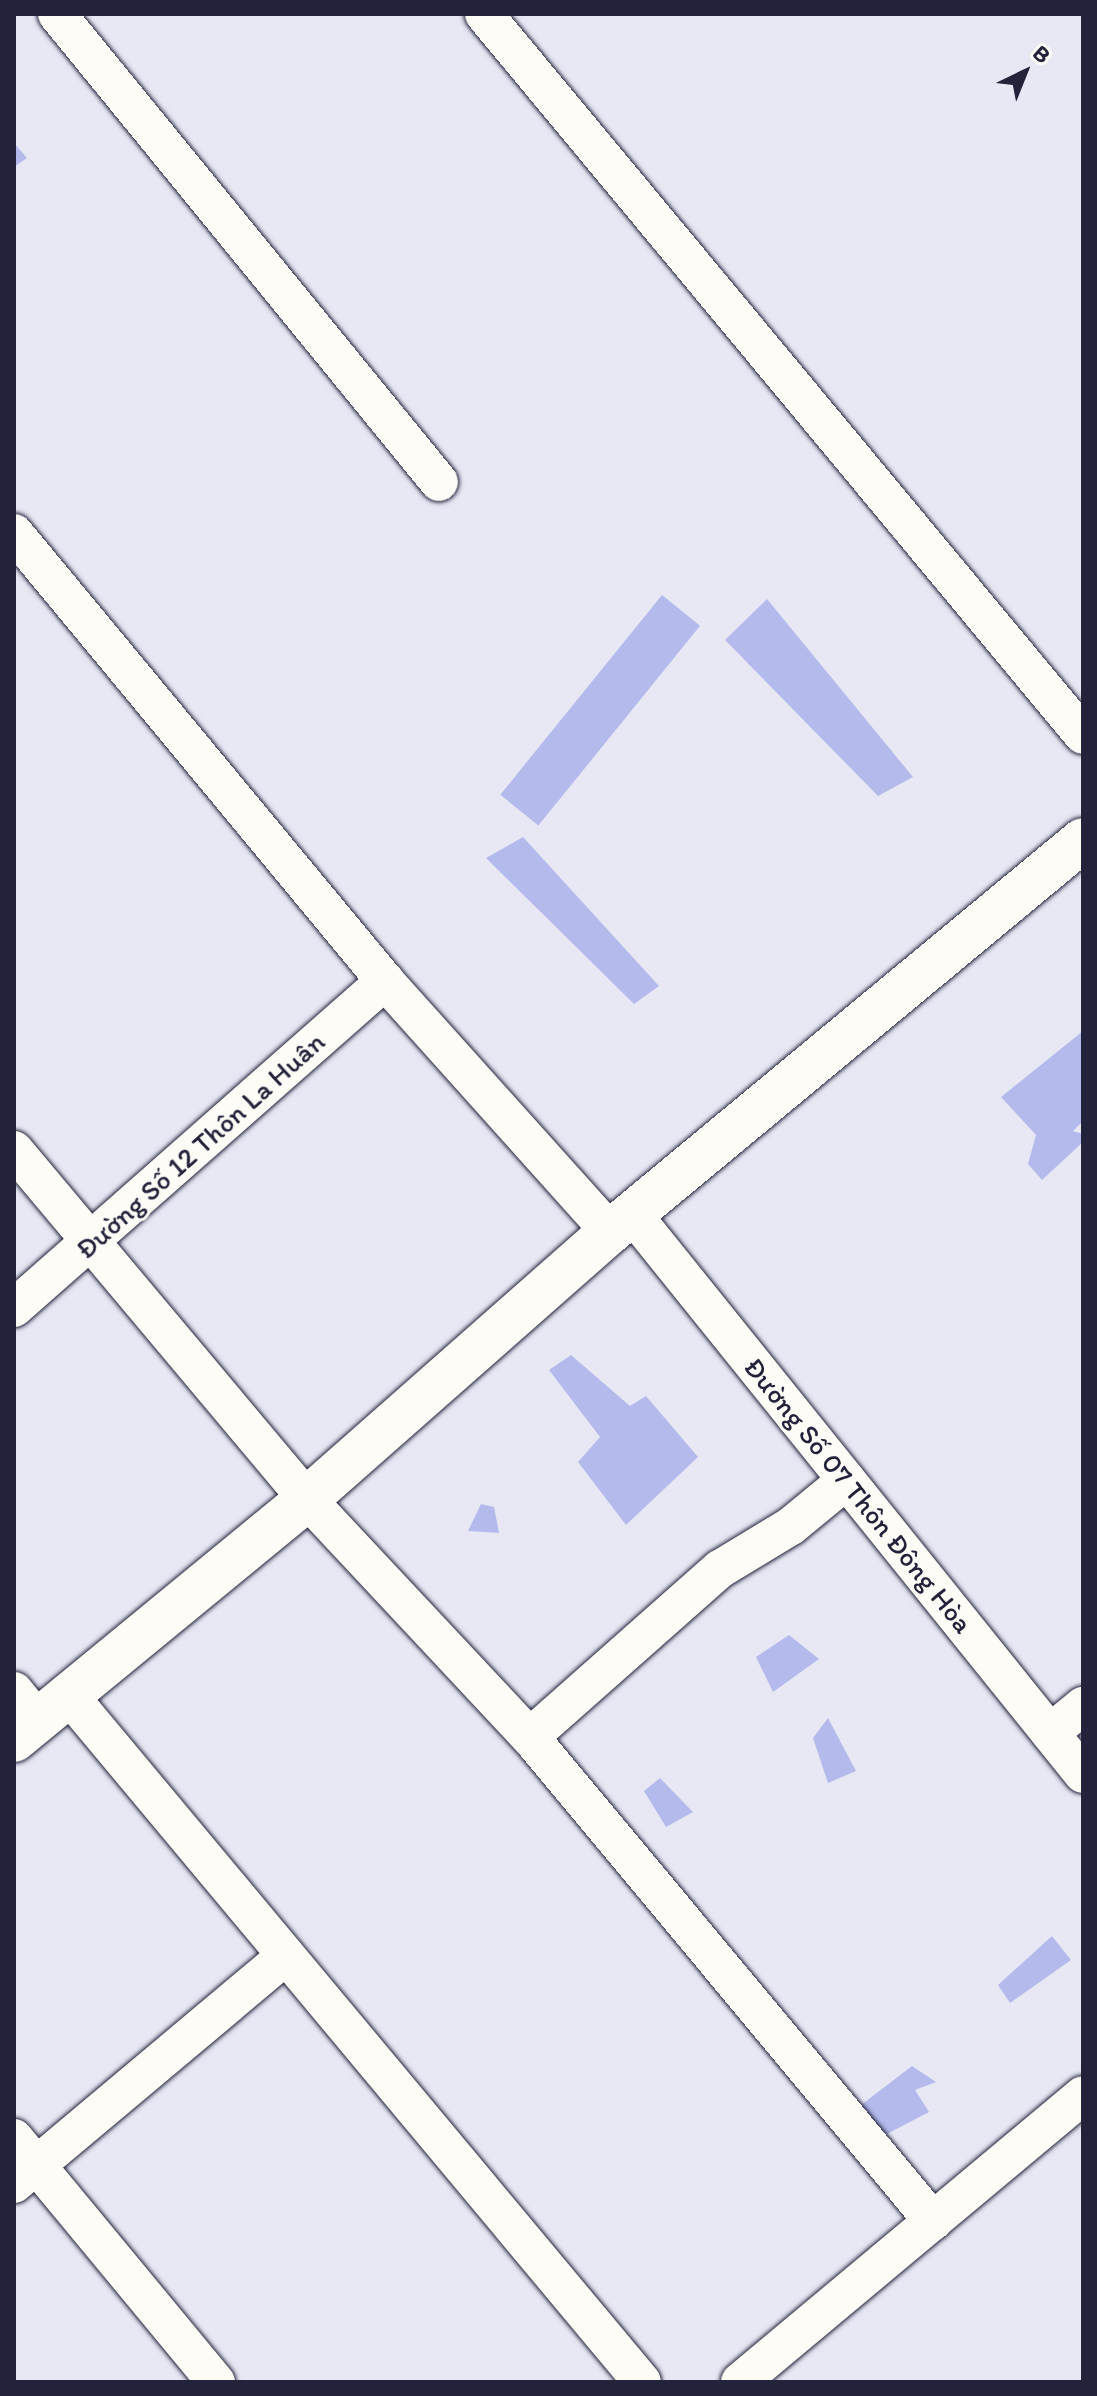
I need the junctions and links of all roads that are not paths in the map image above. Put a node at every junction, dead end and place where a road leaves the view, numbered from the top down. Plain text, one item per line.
1 (57, 14) edge
2 (484, 14) edge
3 (439, 482) dead end
4 (14, 533) edge
5 (1083, 735) edge
6 (1083, 840) edge
7 (385, 981) junction
8 (14, 1150) edge
9 (622, 1224) junction
10 (93, 1242) junction
11 (14, 1308) edge
12 (847, 1480) junction
13 (307, 1499) junction
14 (1083, 1706) edge
15 (33, 1711) edge
16 (1050, 1733) junction
17 (530, 1737) junction
18 (1083, 1774) edge
19 (286, 1956) junction
20 (1083, 2095) edge
21 (22, 2163) edge
22 (933, 2221) junction
23 (216, 2382) edge
24 (642, 2382) edge
25 (740, 2382) edge

1 - 3 street
2 - 5 street
4 - 7 street, Đường Số 07 Thôn Đông Hòa
6 - 9 street
7 - 9 street, Đường Số 07 Thôn Đông Hòa
7 - 10 street, Đường Số 12 Thôn La Huân
8 - 10 street
9 - 12 street, Đường Số 07 Thôn Đông Hòa
9 - 13 street
10 - 11 street, Đường Số 12 Thôn La Huân
10 - 13 street
12 - 16 street, Đường Số 07 Thôn Đông Hòa
12 - 17 street
13 - 15 street
13 - 17 street
14 - 16 street
15 - 19 street
16 - 18 street, Đường Số 07 Thôn Đông Hòa
17 - 22 street
19 - 21 street
19 - 24 street
20 - 22 street
21 - 23 street
22 - 25 street

